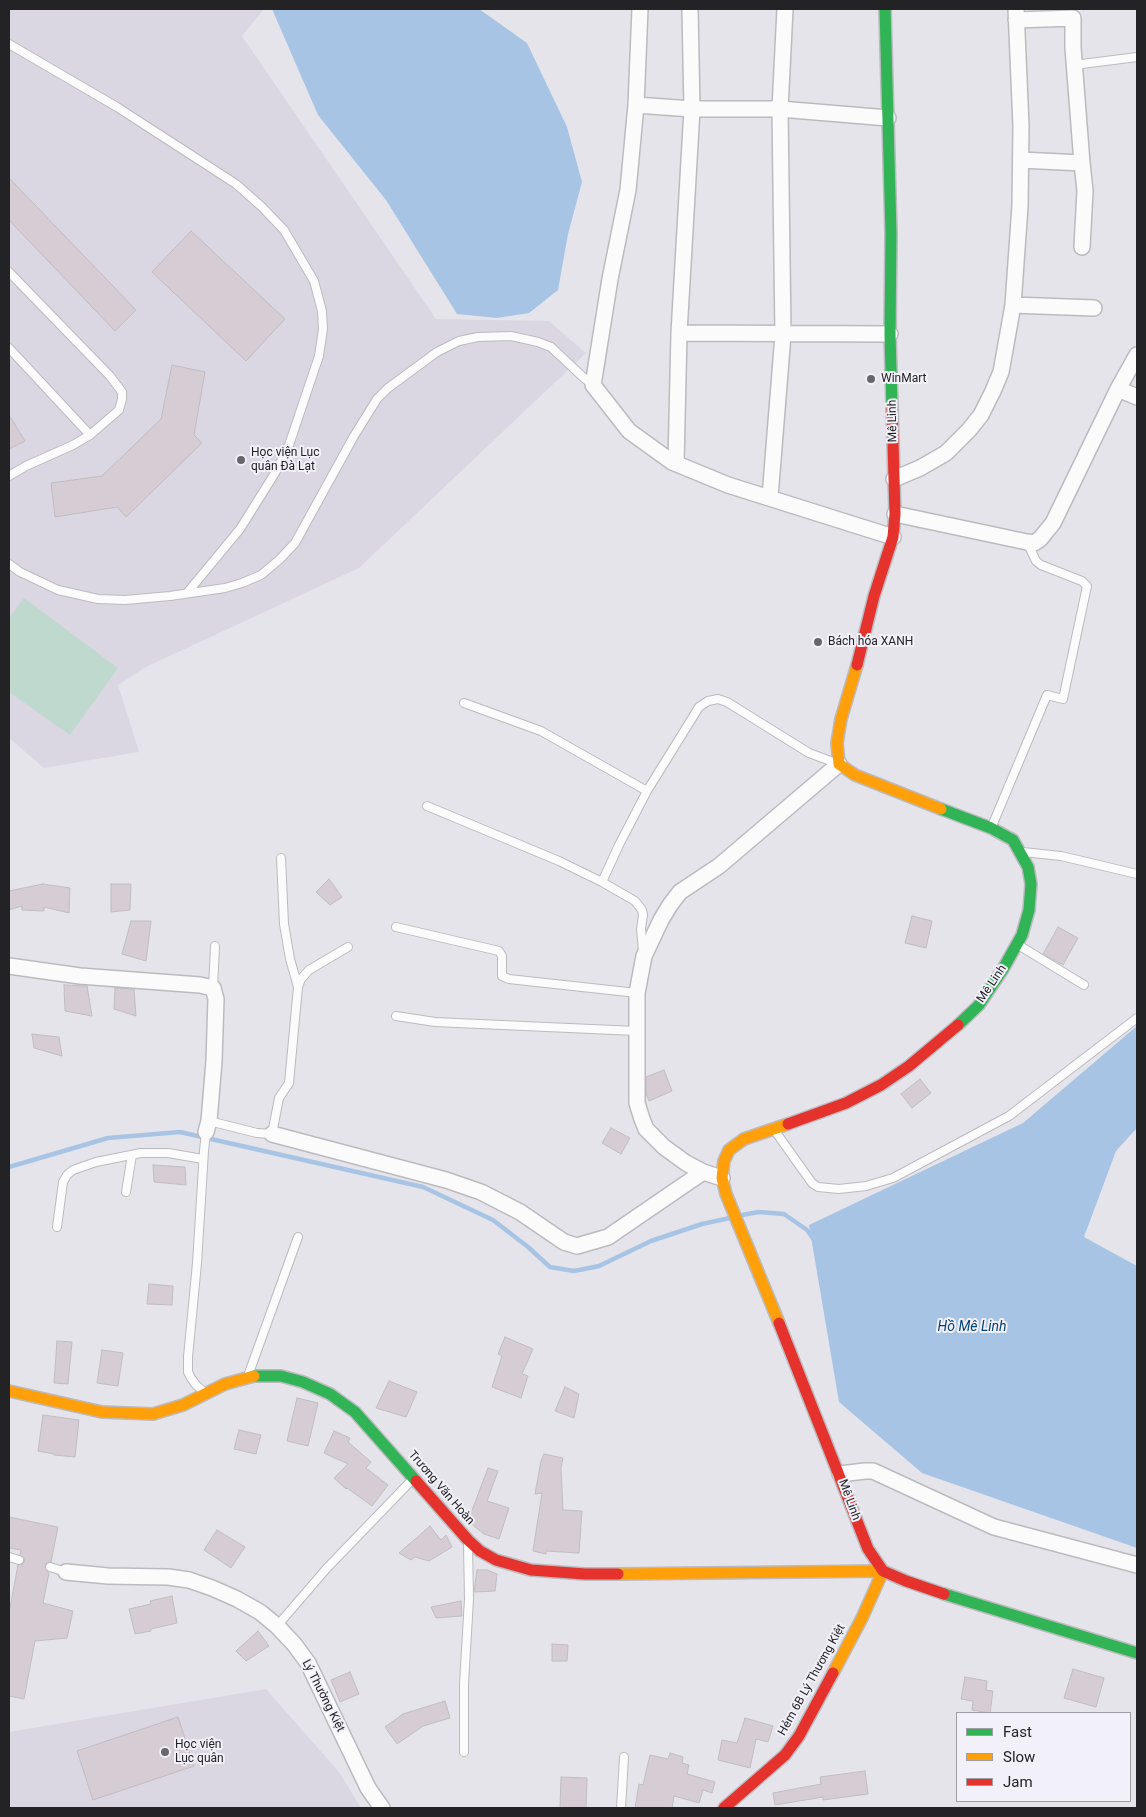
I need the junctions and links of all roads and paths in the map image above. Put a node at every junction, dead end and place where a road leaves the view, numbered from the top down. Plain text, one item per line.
1 (640, 9) edge
2 (690, 9) edge
3 (785, 9) edge
4 (885, 9) edge
5 (1016, 14) edge
6 (9, 44) edge
7 (1137, 57) edge
8 (1074, 65) junction
9 (636, 105) junction
10 (692, 109) junction
11 (780, 109) junction
12 (888, 118) junction
13 (1021, 160) junction
14 (1082, 163) junction
15 (1082, 247) dead end
16 (9, 272) edge
17 (1013, 305) junction
18 (1094, 308) dead end
19 (678, 333) junction
20 (890, 334) junction
21 (783, 335) junction
22 (9, 348) edge
23 (1137, 355) edge
24 (593, 385) junction
25 (1118, 389) junction
26 (1137, 397) edge
27 (90, 435) junction
28 (676, 463) junction
29 (9, 476) edge
30 (894, 479) junction
31 (770, 497) junction
32 (894, 514) junction
33 (893, 537) junction
34 (1027, 542) junction
35 (9, 564) edge
36 (187, 593) junction
37 (464, 703) dead end
38 (839, 764) junction
39 (647, 791) junction
40 (428, 806) dead end
41 (991, 828) junction
42 (1021, 852) junction
43 (281, 858) dead end
44 (1137, 874) edge
45 (602, 882) junction
46 (396, 927) dead end
47 (1017, 944) junction
48 (215, 946) dead end
49 (348, 947) dead end
50 (644, 956) junction
51 (9, 966) edge
52 (1084, 985) dead end
53 (298, 987) junction
54 (213, 988) junction
55 (637, 993) junction
56 (396, 1016) dead end
57 (1137, 1018) edge
58 (636, 1031) junction
59 (208, 1126) junction
60 (774, 1128) junction
61 (272, 1134) junction
62 (132, 1155) junction
63 (203, 1155) junction
64 (703, 1172) junction
65 (722, 1178) junction
66 (126, 1192) dead end
67 (57, 1228) dead end
68 (298, 1237) dead end
69 (247, 1377) junction
70 (9, 1391) edge
71 (206, 1393) junction
72 (840, 1474) junction
73 (414, 1478) junction
74 (468, 1540) junction
75 (9, 1557) edge
76 (19, 1560) dead end
77 (1137, 1565) edge
78 (50, 1567) dead end
79 (883, 1571) junction
80 (66, 1572) joint
81 (277, 1626) junction
82 (1137, 1653) edge
83 (464, 1752) dead end
84 (624, 1757) dead end
85 (382, 1808) edge
86 (621, 1808) edge
87 (724, 1808) edge

1 - 9 street
2 - 10 street
3 - 11 street
4 - 12 street, Mê Linh
5 - 8 street
5 - 13 street
6 - 36 lane
7 - 8 lane
8 - 14 street
9 - 10 street
9 - 24 street
10 - 11 street
10 - 19 street
11 - 12 street
11 - 21 street
12 - 20 street, Mê Linh
13 - 14 street
13 - 17 street
14 - 15 street
16 - 27 lane
17 - 18 street
17 - 30 street
19 - 21 street
19 - 28 street
20 - 21 street
20 - 30 street, Mê Linh
21 - 31 street
22 - 27 lane
23 - 25 street
24 - 28 street
24 - 36 lane
25 - 26 street
25 - 34 street
27 - 29 lane
28 - 31 street
30 - 32 street, Mê Linh
31 - 33 street
32 - 33 street, Mê Linh
32 - 34 street
33 - 38 street, Mê Linh
34 - 41 lane
35 - 36 lane
37 - 39 lane
38 - 39 lane
38 - 41 street, Mê Linh
38 - 50 street
39 - 45 lane
40 - 45 lane
41 - 42 street, Mê Linh
42 - 44 lane
42 - 47 street, Mê Linh
43 - 53 lane
45 - 50 lane
46 - 55 lane
47 - 52 lane
47 - 60 street, Mê Linh
48 - 54 lane
49 - 53 lane
50 - 55 street
51 - 54 street
53 - 61 lane
54 - 59 street
55 - 58 street
56 - 58 lane
57 - 60 lane
58 - 64 street
59 - 61 lane
59 - 63 lane
60 - 65 street, Mê Linh
61 - 64 street
62 - 63 lane
62 - 66 lane
62 - 67 lane
63 - 71 lane
64 - 65 street
65 - 72 street, Mê Linh
68 - 69 lane
69 - 71 street, Trương Văn Hoàn
69 - 73 street, Trương Văn Hoàn
70 - 71 street, Trương Văn Hoàn
72 - 77 street
72 - 79 street, Mê Linh
73 - 74 street, Trương Văn Hoàn
73 - 81 lane
74 - 79 street, Trương Văn Hoàn
74 - 83 lane
75 - 76 lane
78 - 80 lane
79 - 82 street
79 - 87 street, Hẻm 6B Lý Thương Kiệt
80 - 81 street, Lý Thường Kiệt
81 - 85 street, Lý Thường Kiệt
84 - 86 lane

